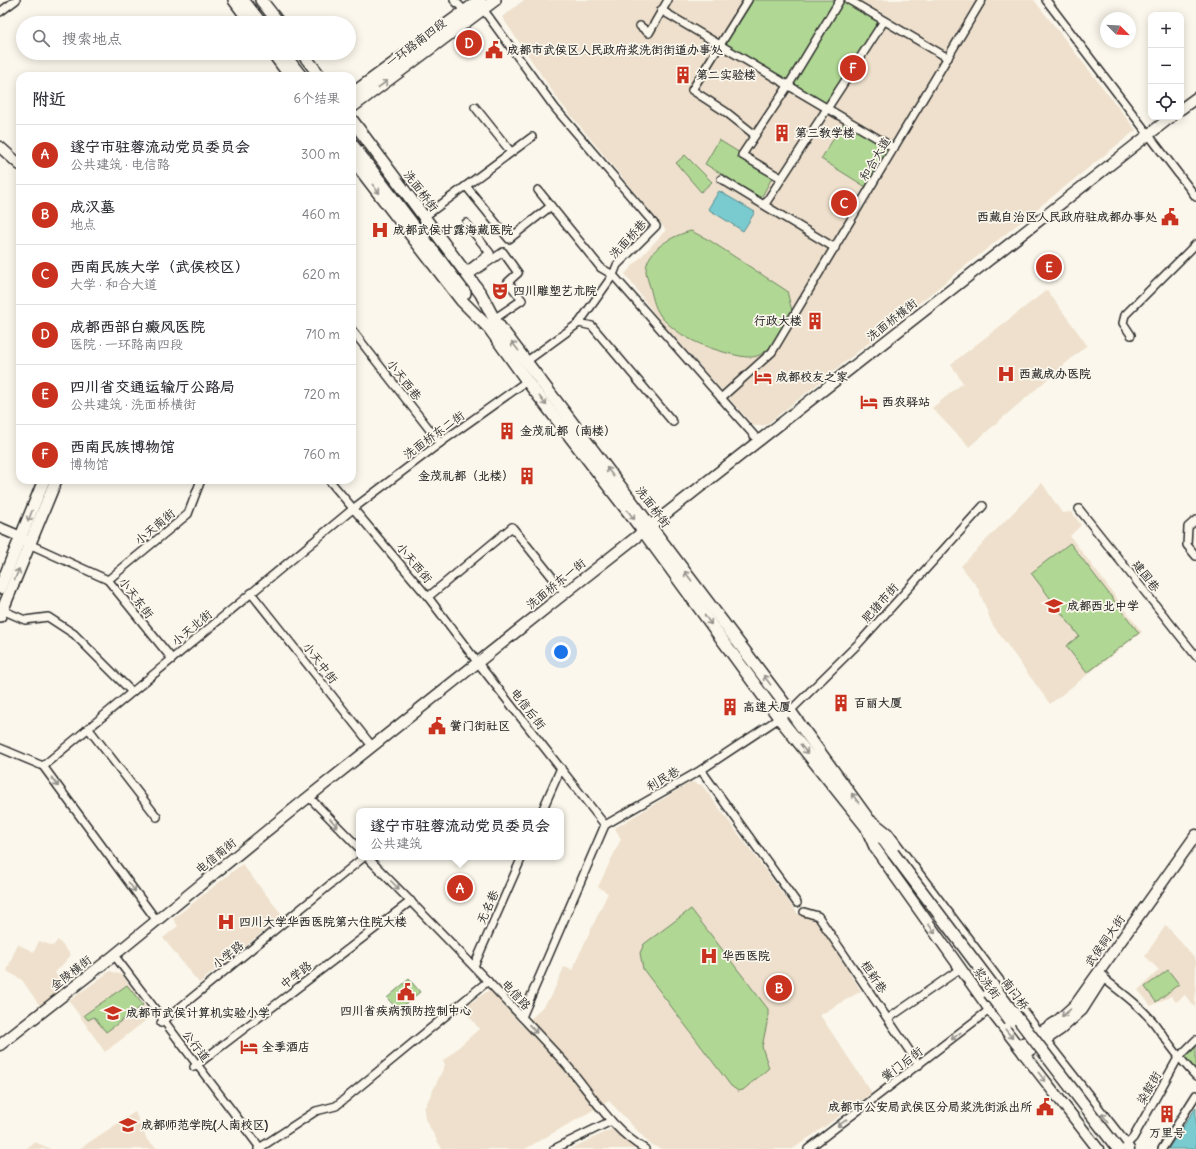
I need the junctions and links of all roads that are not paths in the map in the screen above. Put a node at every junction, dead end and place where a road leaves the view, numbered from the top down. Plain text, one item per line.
1 (16, 0) edge
2 (234, 0) edge
3 (243, 0) edge
4 (252, 0) edge
5 (261, 0) edge
6 (454, 0) edge
7 (495, 0) edge
8 (668, 0) edge
9 (748, 0) edge
10 (840, 0) edge
11 (849, 0) edge
12 (982, 0) edge
13 (1046, 0) edge
14 (482, 4) edge
15 (661, 10) junction
16 (465, 11) junction
17 (0, 12) edge
18 (246, 16) edge
19 (256, 16) edge
20 (265, 16) edge
21 (274, 16) edge
22 (884, 20) junction
23 (640, 26) dead end
24 (720, 44) junction
25 (948, 58) junction
26 (278, 60) edge
27 (289, 60) edge
28 (297, 60) edge
29 (307, 60) edge
30 (287, 72) edge
31 (298, 72) edge
32 (307, 72) edge
33 (317, 72) edge
34 (788, 86) junction
35 (356, 91) edge
36 (1196, 98) edge
37 (356, 104) edge
38 (1184, 107) edge
39 (475, 108) dead end
40 (826, 109) junction
41 (1167, 120) edge
42 (356, 125) edge
43 (1149, 134) junction
44 (755, 135) junction
45 (356, 137) edge
46 (532, 137) dead end
47 (0, 147) edge
48 (894, 148) junction
49 (356, 149) edge
50 (511, 152) junction
51 (16, 161) edge
52 (356, 164) edge
53 (781, 178) junction
54 (721, 179) dead end
55 (466, 186) junction
56 (538, 190) dead end
57 (1196, 197) edge
58 (765, 204) junction
59 (551, 206) junction
60 (424, 217) junction
61 (466, 223) dead end
62 (1196, 244) edge
63 (835, 248) junction
64 (461, 275) junction
65 (613, 275) junction
66 (491, 323) junction
67 (579, 323) junction
68 (1132, 334) dead end
69 (356, 335) edge
70 (527, 361) junction
71 (527, 381) junction
72 (721, 398) junction
73 (673, 422) dead end
74 (759, 441) junction
75 (440, 444) junction
76 (43, 484) edge
77 (54, 484) edge
78 (199, 484) edge
79 (333, 484) edge
80 (983, 506) dead end
81 (354, 508) junction
82 (1079, 509) dead end
83 (1196, 520) edge
84 (0, 528) edge
85 (647, 529) junction
86 (25, 541) junction
87 (1196, 556) edge
88 (108, 580) junction
89 (0, 588) edge
90 (565, 593) junction
91 (251, 594) junction
92 (428, 597) junction
93 (1, 613) edge
94 (1195, 654) edge
95 (172, 659) junction
96 (478, 663) junction
97 (132, 692) junction
98 (790, 711) junction
99 (780, 718) junction
100 (88, 728) junction
101 (372, 746) junction
102 (0, 748) edge
103 (43, 766) junction
104 (561, 768) junction
105 (701, 770) junction
106 (309, 797) junction
107 (543, 808) edge
108 (157, 817) dead end
109 (868, 823) junction
110 (605, 825) junction
111 (1196, 835) edge
112 (356, 845) edge
113 (1196, 846) edge
114 (892, 855) junction
115 (360, 860) edge
116 (370, 860) edge
117 (521, 860) edge
118 (411, 901) junction
119 (798, 903) dead end
120 (804, 912) dead end
121 (157, 921) junction
122 (113, 956) junction
123 (474, 966) junction
124 (960, 969) junction
125 (1103, 978) junction
126 (488, 981) junction
127 (1010, 995) junction
128 (990, 1010) junction
129 (522, 1017) junction
130 (889, 1018) junction
131 (162, 1022) junction
132 (1041, 1035) junction
133 (1196, 1040) edge
134 (0, 1045) edge
135 (1021, 1050) junction
136 (1178, 1058) junction
137 (919, 1064) junction
138 (196, 1066) junction
139 (1196, 1076) edge
140 (1196, 1095) edge
141 (611, 1121) junction
142 (1124, 1148) edge
143 (258, 1149) edge
144 (554, 1149) edge
145 (645, 1149) edge
146 (808, 1149) edge
147 (1098, 1149) edge
148 (1110, 1149) edge
149 (1162, 1149) edge

1 - 17 street
2 - 18 main road
3 - 19 main road
4 - 20 main road
5 - 21 main road
6 - 16 street
7 - 14 main road, 一环路南四段
8 - 15 street
9 - 24 street
10 - 34 street
11 - 22 street
12 - 25 street, 和合大道
13 - 43 street
14 - 16 main road, 一环路南四段
37 -> 14 main road, 一环路南四段
14 - 65 street, 洗面桥巷
15 - 23 street
15 - 24 street
16 - 35 main road, 一环路南四段
22 - 25 street
22 - 40 street
24 - 34 street
24 - 44 street
25 - 48 street, 和合大道
26 - 30 main road
27 - 31 main road
28 - 32 main road
29 - 33 main road
34 - 40 street
34 - 44 street
36 - 38 street
39 - 50 street
40 - 48 street
40 - 53 street
41 - 43 street, 洗面桥横街
42 - 60 main road, 洗面桥街
43 - 57 street
43 - 74 street, 洗面桥横街
44 - 53 street
45 - 64 main road
46 - 50 street
47 - 51 street
48 - 63 street, 和合大道
49 - 64 main road
50 - 55 street
52 -> 66 main road, 洗面桥街
53 - 58 street
54 - 58 street
55 - 59 street
55 - 60 street
56 - 59 street
58 - 63 street
59 - 65 street
60 - 64 main road, 洗面桥街
61 - 64 street
62 - 68 street
63 - 72 street, 和合大道
64 - 66 main road, 洗面桥街
64 - 66 street
65 - 67 street
65 - 72 street, 洗面桥巷
70 -> 66 main road, 洗面桥街
66 - 71 main road, 洗面桥街
67 - 70 street
67 - 73 street
69 - 75 street, 小天西巷
85 -> 70 main road, 洗面桥街
71 - 75 street, 洗面桥东二街
71 -> 85 main road, 洗面桥街
72 - 74 street, 洗面桥巷
74 - 85 street, 洗面桥横街
75 - 81 street, 洗面桥东二街
76 -> 86 main road
77 - 86 main road
78 - 88 street, 小天南街
79 - 81 street, 小天西街
80 - 98 street, 肥猪市街
81 - 91 street, 小天北街
81 - 92 street, 小天西街
82 - 94 street, 建国巷
83 - 87 street
84 - 86 street
85 - 90 street, 洗面桥东一街
98 -> 85 main road, 洗面桥街
85 -> 99 main road, 洗面桥街
86 - 88 street, 小天东街
86 - 89 main road
93 -> 86 main road
88 - 95 street, 小天东街
90 - 92 street
90 - 96 street, 洗面桥东一街
91 - 95 street, 小天北街
91 - 101 street, 小天中街
92 - 96 street, 小天西街
93 - 97 street
95 - 97 street, 小天北街
96 - 101 street, 电信南街
96 - 104 street, 电信后街
97 - 100 street, 小天北街
98 - 99 street, 利民巷
109 -> 98 main road, 浆洗街
99 - 105 street, 利民巷
99 -> 109 main road, 浆洗街
100 - 103 street, 小天北街
100 - 108 street
101 - 106 street, 电信南街
102 - 103 street
103 -> 121 street
104 - 107 street
104 - 110 street
105 - 110 street, 利民巷
105 - 119 street
106 -> 112 street
106 - 121 street, 电信南街
109 - 114 main road, 浆洗街
109 -> 124 street, 浆洗街
109 - 127 street, 浆洗街
110 - 129 street
111 -> 132 street, 武侯祠大街
113 - 125 street, 武侯祠大街
114 - 142 main road, 南门桥, bridge
114 - 148 main road, 南门桥, bridge
115 - 131 street, 小学路
116 -> 118 street, 电信路
117 - 123 street, 无名巷
118 - 123 street, 电信路
118 - 138 street, 中学路
120 - 130 street, 桓新巷
121 - 122 street, 金陵横街
122 - 131 street, 公行道
122 - 134 street, 金陵横街
123 - 126 street, 电信路
124 - 128 street, 浆洗街
124 - 130 street
125 - 132 street, 武侯祠大街
125 - 136 street
126 - 129 street, 电信路
126 - 143 street
127 - 128 street, 黉门后街
127 - 132 street, 浆洗街
128 -> 135 street, 浆洗街
128 -> 137 street, 黉门后街
129 -> 141 street, 电信路
130 - 137 street, 桓新巷
131 - 138 street, 公行道
132 - 135 street, 武侯祠大街
142 -> 132 street, 浆洗街
133 - 136 street, 染靛街
135 -> 147 street, 浆洗街
136 - 139 street
136 - 142 street, 染靛街
137 -> 146 street, 黉门后街
138 - 143 street, 公行道
140 - 149 street
141 - 144 street
141 - 145 street, 电信路

